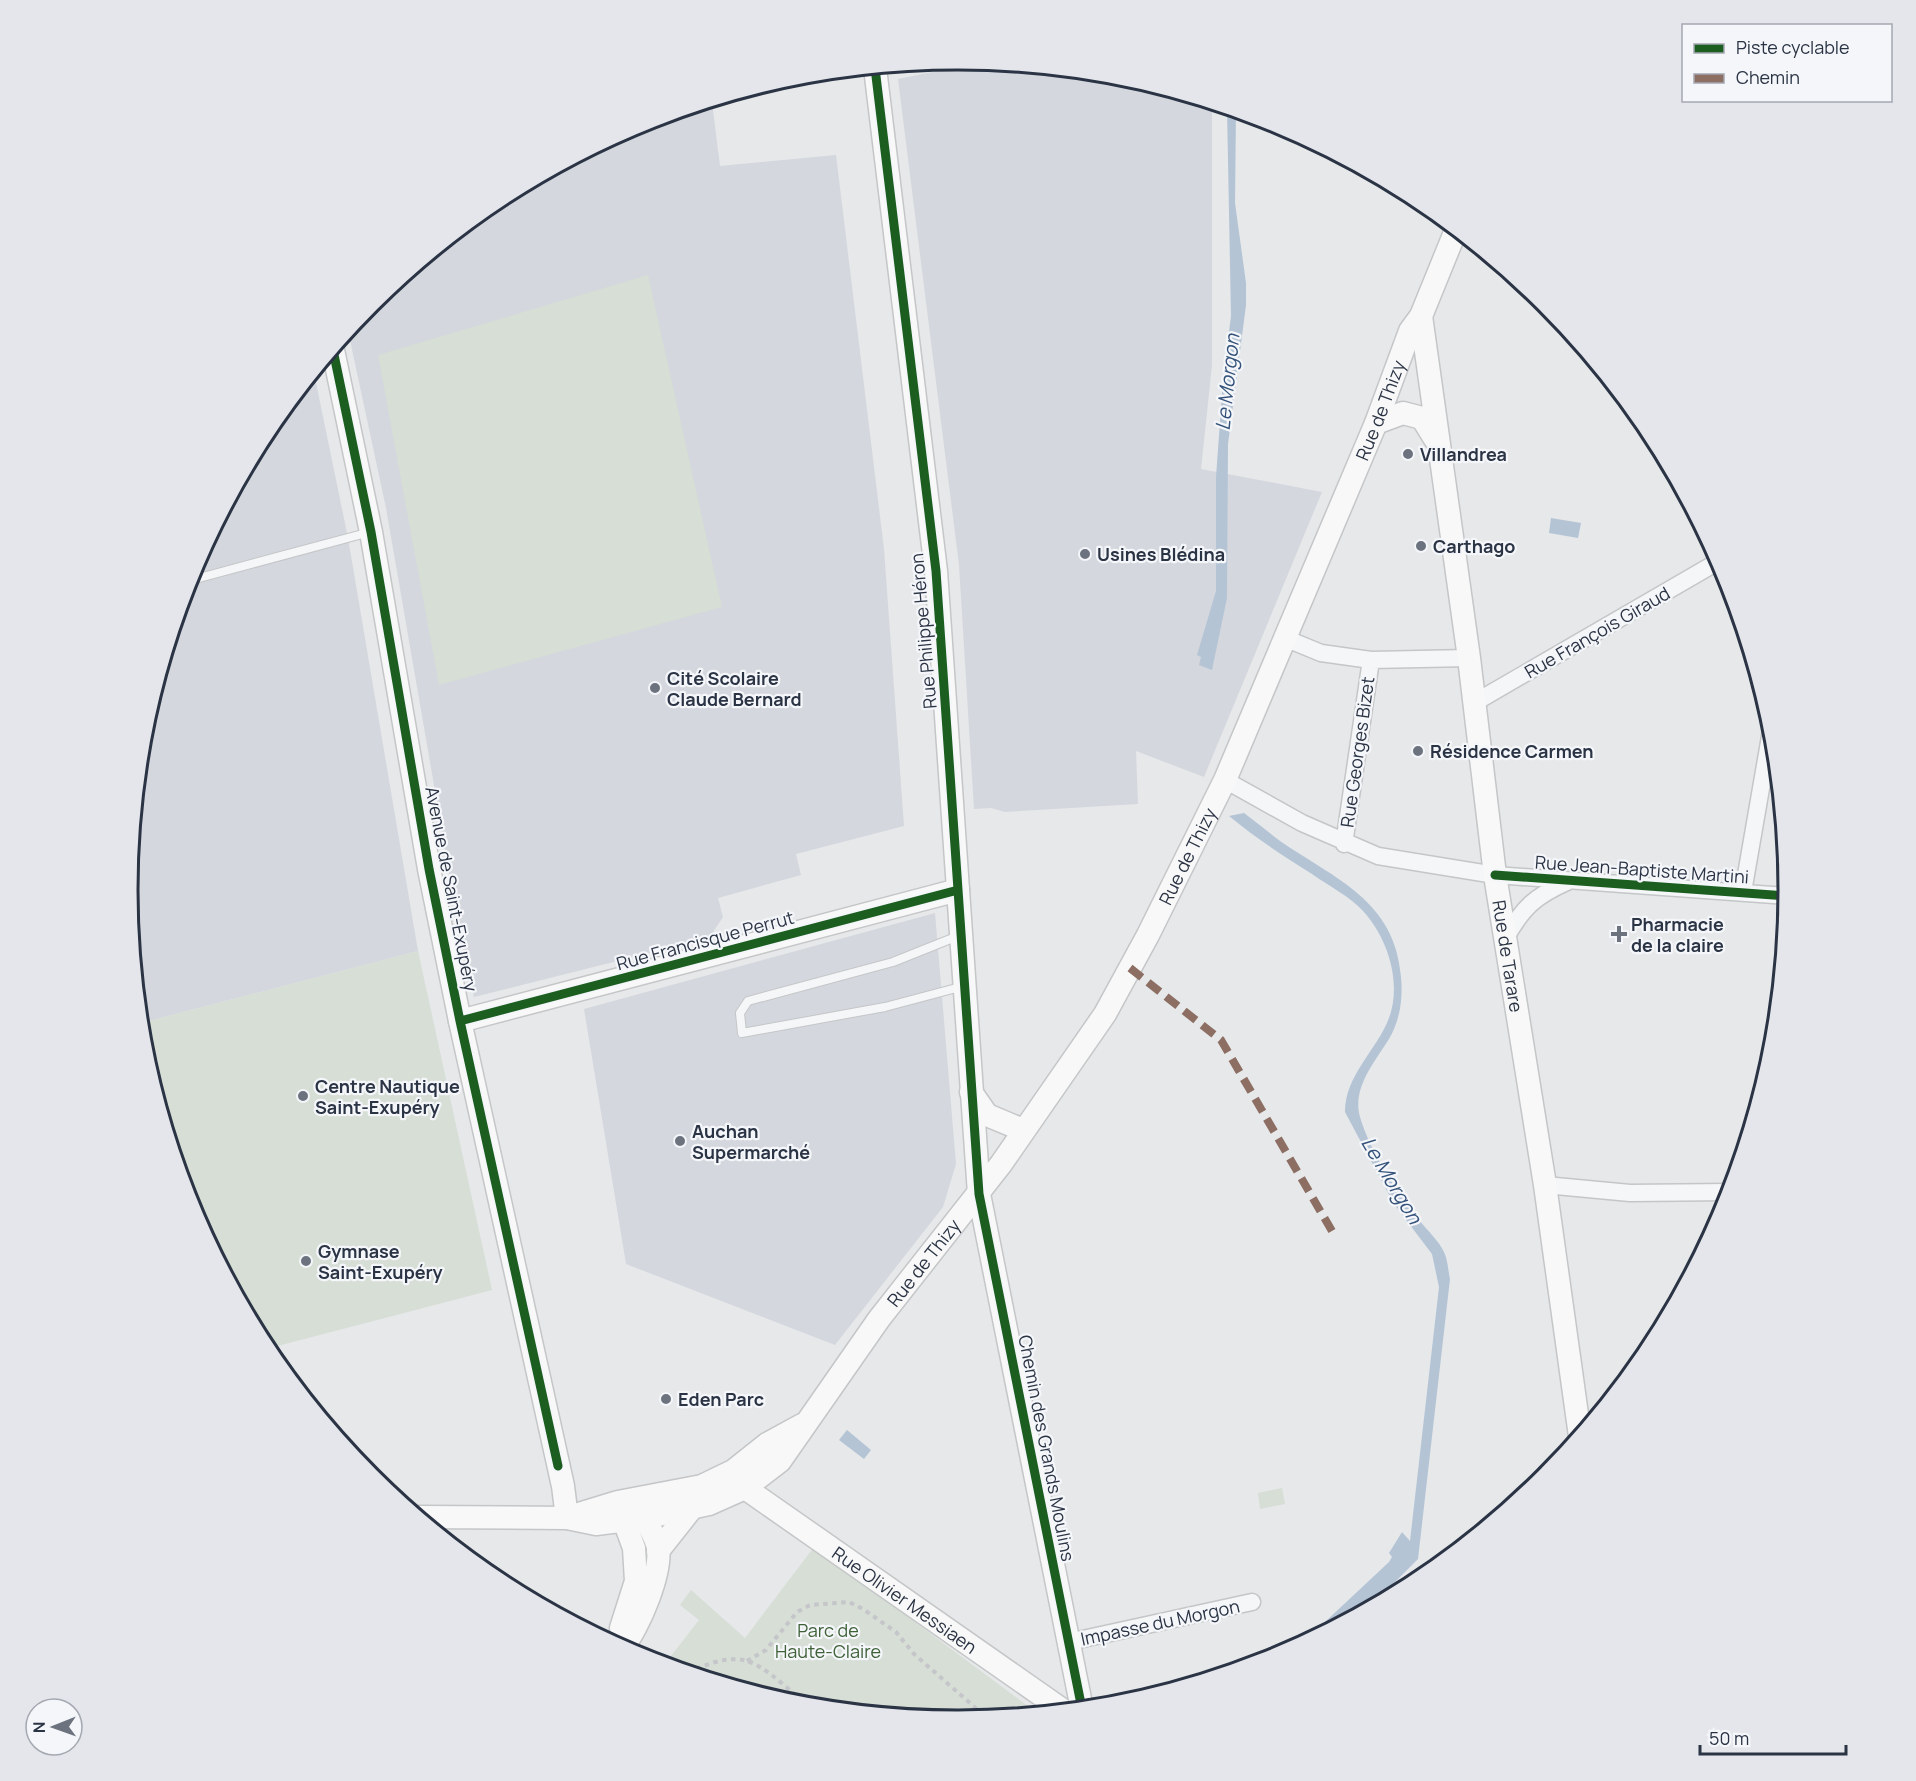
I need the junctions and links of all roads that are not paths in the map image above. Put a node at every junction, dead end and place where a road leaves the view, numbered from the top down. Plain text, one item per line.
1 (876, 75) edge
2 (1453, 237) edge
3 (1421, 316) junction
4 (335, 358) edge
5 (1376, 423) junction
6 (1437, 441) junction
7 (371, 532) junction
8 (1711, 566) edge
9 (200, 578) edge
10 (1287, 639) junction
11 (1469, 658) junction
12 (1371, 660) junction
13 (1474, 703) junction
14 (1766, 757) edge
15 (1225, 780) junction
16 (1344, 844) junction
17 (1495, 875) junction
18 (1570, 880) junction
19 (958, 890) junction
20 (1743, 892) junction
21 (1778, 895) edge
22 (961, 935) junction
23 (1505, 939) junction
24 (965, 986) junction
25 (460, 1021) junction
26 (971, 1092) junction
27 (1023, 1130) junction
28 (1545, 1185) junction
29 (1720, 1192) edge
30 (979, 1194) junction
31 (808, 1422) junction
32 (1579, 1427) edge
33 (745, 1488) junction
34 (692, 1508) junction
35 (630, 1510) junction
36 (429, 1517) edge
37 (567, 1518) junction
38 (658, 1551) junction
39 (1252, 1602) dead end
40 (620, 1637) edge
41 (627, 1640) edge
42 (1069, 1642) junction
43 (1080, 1701) edge
44 (1054, 1704) edge

1 - 19 street, Rue Philippe Héron
2 - 3 street, Rue de Thizy
3 - 5 street, Rue de Thizy
3 - 6 street, Rue de Tarare
4 - 7 street, Avenue de Saint-Exupéry
5 - 6 street, Rue de Tarare
5 - 10 street, Rue de Thizy
6 - 11 street, Rue de Tarare
7 - 9 lane
7 - 25 street, Avenue de Saint-Exupéry
8 - 13 street, Rue François Giraud
10 - 12 street
10 - 15 street, Rue de Thizy
11 - 12 street
11 - 13 street, Rue de Tarare
12 - 16 street, Rue Georges Bizet
13 - 17 street, Rue de Tarare
14 - 20 street
15 - 16 street, Rue Jean-Baptiste Martini
15 - 27 street, Rue de Thizy
16 - 17 street, Rue Jean-Baptiste Martini
17 - 18 street, Rue Jean-Baptiste Martini
17 - 23 street, Rue de Tarare
18 - 20 street, Rue Jean-Baptiste Martini
18 - 23 street, Rue Jean-Baptiste Martini
19 - 22 street, Rue Philippe Héron
19 - 25 street, Rue Francisque Perrut
20 - 21 street, Rue Jean-Baptiste Martini
22 - 24 street, Rue Philippe Héron
22 - 24 lane
23 - 28 street, Rue de Tarare
24 - 26 street, Rue Philippe Héron
25 - 37 street, Avenue de Saint-Exupéry
26 - 27 street
26 - 30 street, Rue Philippe Héron
27 - 30 street, Rue de Thizy
28 - 29 street
28 - 32 street, Rue de Tarare
30 - 31 street, Rue de Thizy
30 - 42 street, Chemin des Grands Moulins
31 - 33 street, Rue de Thizy
31 - 35 street, Rue de Thizy
33 - 34 street, Rue de Thizy
33 - 44 street, Rue Olivier Messiaen
34 - 35 street, Rue de Thizy
34 - 38 street
35 - 37 street
35 - 38 street
35 - 40 street
36 - 37 street
38 - 41 street
39 - 42 street, Impasse du Morgon
42 - 43 street, Chemin des Grands Moulins

